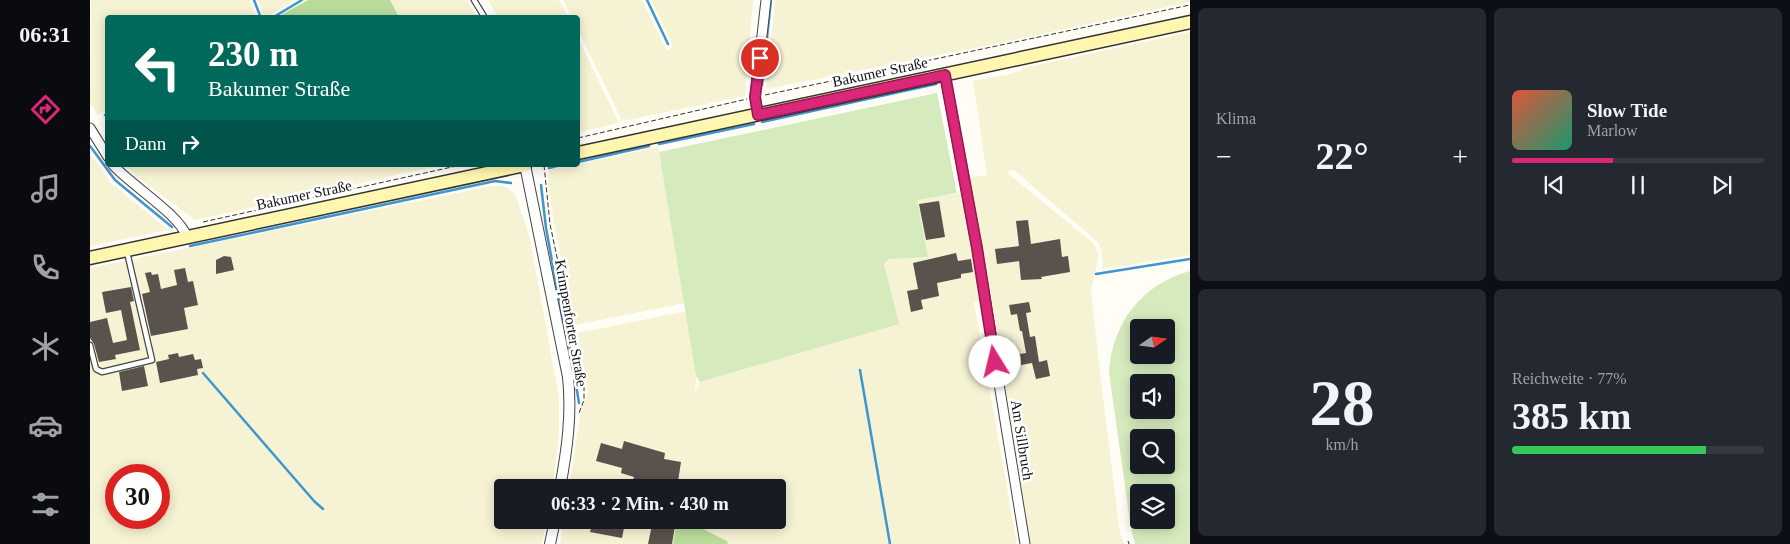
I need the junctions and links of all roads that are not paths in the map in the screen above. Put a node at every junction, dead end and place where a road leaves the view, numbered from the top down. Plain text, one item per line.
1 (474, 0) edge
2 (766, 0) edge
3 (483, 15) edge
4 (1190, 22) edge
5 (945, 75) junction
6 (758, 115) junction
7 (90, 128) edge
8 (105, 152) edge
9 (580, 153) edge
10 (115, 167) edge
11 (516, 167) edge
12 (525, 167) edge
13 (187, 237) junction
14 (126, 251) junction
15 (90, 258) edge
16 (90, 345) edge
17 (562, 479) edge
18 (552, 529) edge
19 (550, 544) edge
20 (1025, 544) edge

1 - 3 lane
2 - 6 street
4 - 5 main road, Bakumer Straße
5 - 6 main road, Bakumer Straße
5 - 20 street, Am Sillbruch
6 - 9 main road, Bakumer Straße
7 - 8 street
10 - 13 street
11 - 13 main road, Bakumer Straße
12 - 17 street, Krimpenforter Straße
13 - 14 main road, Bakumer Straße
14 - 15 main road, Bakumer Straße
14 - 16 lane
18 - 19 street

